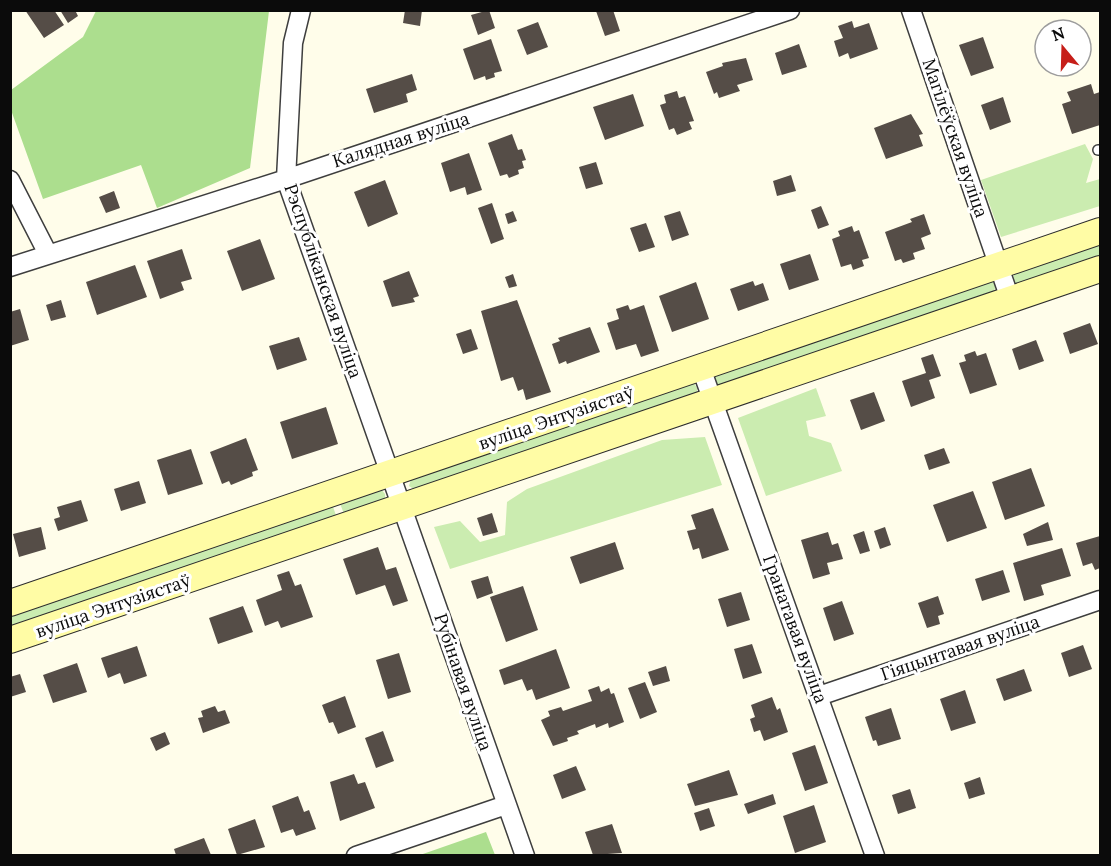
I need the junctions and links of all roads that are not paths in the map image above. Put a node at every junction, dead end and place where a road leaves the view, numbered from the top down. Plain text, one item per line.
1 (301, 10) edge
2 (790, 10) edge
3 (911, 10) edge
4 (286, 178) junction
5 (10, 180) edge
6 (1101, 231) edge
7 (48, 254) junction
8 (999, 266) junction
9 (10, 267) edge
10 (1101, 269) edge
11 (1010, 299) junction
12 (701, 368) junction
13 (713, 403) junction
14 (390, 475) junction
15 (402, 509) junction
16 (1101, 600) edge
17 (10, 603) edge
18 (10, 640) edge
19 (819, 696) junction
20 (506, 804) junction
21 (356, 855) edge
22 (525, 855) edge
23 (875, 855) edge

1 - 4 street, Рэспубліканская вуліца
2 - 4 street, Калядная вуліца
3 - 8 street, Магілёўская вуліца
4 - 7 street, Калядная вуліца
4 - 14 street, Рэспубліканская вуліца
5 - 7 street
6 - 8 street, вуліца Энтузіястаў
7 - 9 street, Калядная вуліца
8 - 11 street, Магілёўская вуліца
8 - 12 street, вуліца Энтузіястаў
10 - 11 street, вуліца Энтузіястаў
11 - 13 street, вуліца Энтузіястаў
12 - 13 street, Гранатавая вуліца
12 - 14 street, вуліца Энтузіястаў
13 - 15 street, вуліца Энтузіястаў
13 - 19 street, Гранатавая вуліца
14 - 15 street, Рэспубліканская вуліца
14 - 17 street, вуліца Энтузіястаў
15 - 18 street, вуліца Энтузіястаў
15 - 20 street, Рубінавая вуліца
16 - 19 street, Гіяцынтавая вуліца
19 - 23 street, Гранатавая вуліца
20 - 21 street
20 - 22 street, Рубінавая вуліца

